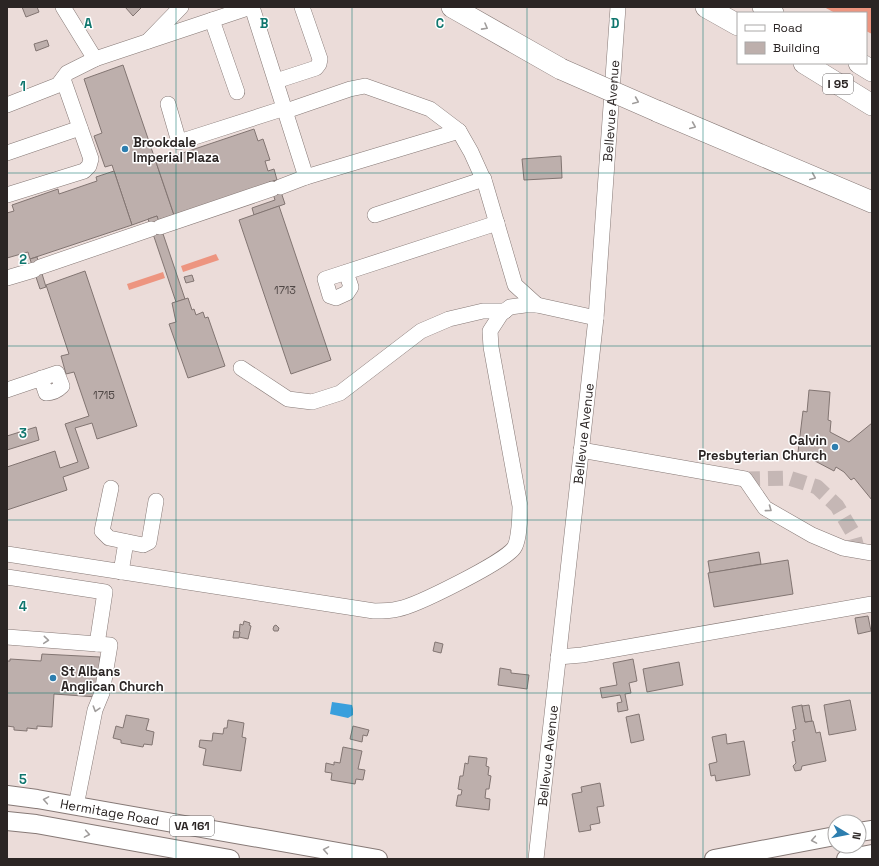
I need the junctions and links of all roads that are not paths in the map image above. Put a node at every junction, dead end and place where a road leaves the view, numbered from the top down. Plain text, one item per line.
1 (63, 7) edge
2 (181, 7) edge
3 (251, 7) edge
4 (302, 7) edge
5 (452, 7) edge
6 (706, 7) edge
7 (618, 12) edge
8 (212, 20) junction
9 (737, 24) edge
10 (147, 42) junction
11 (95, 59) junction
12 (806, 64) edge
13 (860, 64) edge
14 (872, 71) edge
15 (63, 79) junction
16 (276, 81) junction
17 (237, 92) dead end
18 (168, 104) dead end
19 (872, 104) edge
20 (7, 105) edge
21 (285, 110) junction
22 (80, 128) junction
23 (459, 131) junction
24 (7, 153) edge
25 (306, 177) junction
26 (484, 179) junction
27 (7, 195) edge
28 (872, 202) edge
29 (375, 216) dead end
30 (497, 223) junction
31 (346, 272) dead end
32 (7, 278) edge
33 (537, 305) junction
34 (505, 311) junction
35 (596, 318) junction
36 (241, 368) dead end
37 (41, 378) dead end
38 (7, 390) edge
39 (581, 450) junction
40 (111, 488) dead end
41 (156, 500) dead end
42 (126, 542) junction
43 (865, 552) edge
44 (7, 554) edge
45 (122, 572) junction
46 (7, 576) edge
47 (872, 604) edge
48 (7, 637) edge
49 (97, 644) junction
50 (558, 657) junction
51 (7, 795) edge
52 (76, 806) junction
53 (7, 820) edge
54 (827, 838) edge
55 (872, 854) edge
56 (196, 856) edge
57 (230, 859) edge
58 (378, 859) edge
59 (536, 859) edge
60 (714, 859) edge
61 (846, 859) edge

1 - 11 street
2 - 10 street
3 - 8 street
3 - 16 street
4 - 16 street
5 -> 28 highway, bridge
6 - 9 highway
7 - 35 street, Bellevue Avenue
8 - 10 street
8 - 17 street
10 - 11 street
11 - 15 street
12 - 19 highway, I 95
13 - 14 highway, I 95
15 - 20 street
15 - 22 street
16 - 21 street
18 - 21 street
21 - 23 street
21 - 25 street
22 - 24 street
22 - 27 street
23 - 25 street
23 - 26 street
25 - 32 street
26 - 29 street
26 - 30 street
30 - 31 street
30 - 33 street
33 - 34 street
33 - 35 street
34 - 36 street
34 - 45 street
35 - 39 street, Bellevue Avenue
37 - 38 street
39 -> 43 street
39 - 50 street, Bellevue Avenue
40 - 42 street
41 - 42 street
42 - 45 street
44 - 45 street
46 - 49 street
47 - 50 street
48 -> 49 street
49 -> 52 street
50 - 59 street, Bellevue Avenue
52 -> 51 main road, Hermitage Road / VA 161
58 -> 52 main road, Hermitage Road / VA 161
53 -> 56 main road, Hermitage Road / VA 161
54 -> 60 main road
55 - 61 main road
56 - 57 main road, Hermitage Road / VA 161

